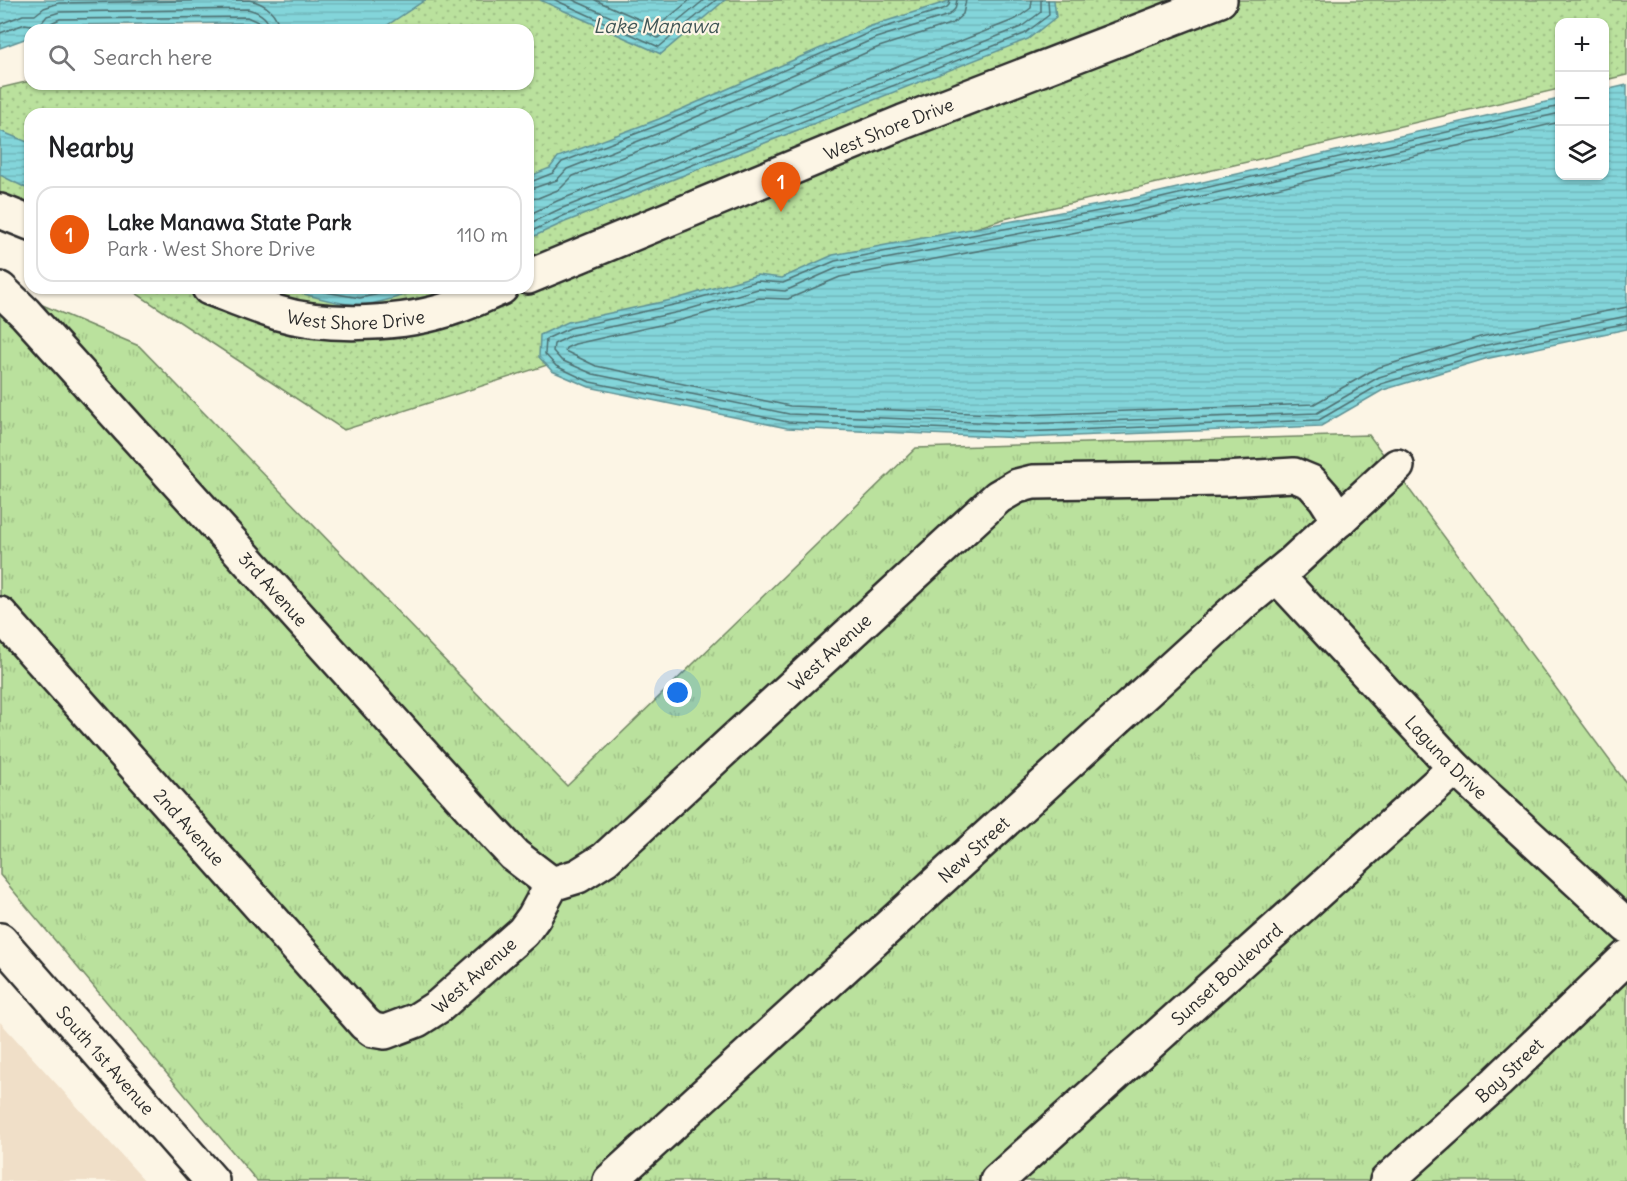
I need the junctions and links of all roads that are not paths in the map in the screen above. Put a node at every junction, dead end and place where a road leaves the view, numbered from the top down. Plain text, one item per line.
1 (1220, 0) edge
2 (0, 211) edge
3 (24, 221) edge
4 (534, 275) edge
5 (0, 289) edge
6 (225, 294) edge
7 (487, 294) edge
8 (1397, 466) dead end
9 (1339, 520) junction
10 (1277, 576) junction
11 (0, 614) edge
12 (1455, 768) junction
13 (552, 884) junction
14 (1627, 926) edge
15 (0, 940) edge
16 (1627, 957) edge
17 (385, 1032) joint
18 (212, 1181) edge
19 (610, 1181) edge
20 (997, 1181) edge
21 (1387, 1181) edge

1 - 4 street, West Shore Drive
2 - 3 street
5 - 13 street, 3rd Avenue
6 - 7 street, West Shore Drive
8 - 9 street, New Street
9 - 10 street, New Street
9 - 13 street, West Avenue
10 - 12 street, Laguna Drive
10 - 19 street, New Street
11 - 17 street, 2nd Avenue
12 - 14 street, Laguna Drive
12 - 20 street, Sunset Boulevard
13 - 17 street, West Avenue
15 - 18 street, South 1st Avenue
16 - 21 street, Bay Street

